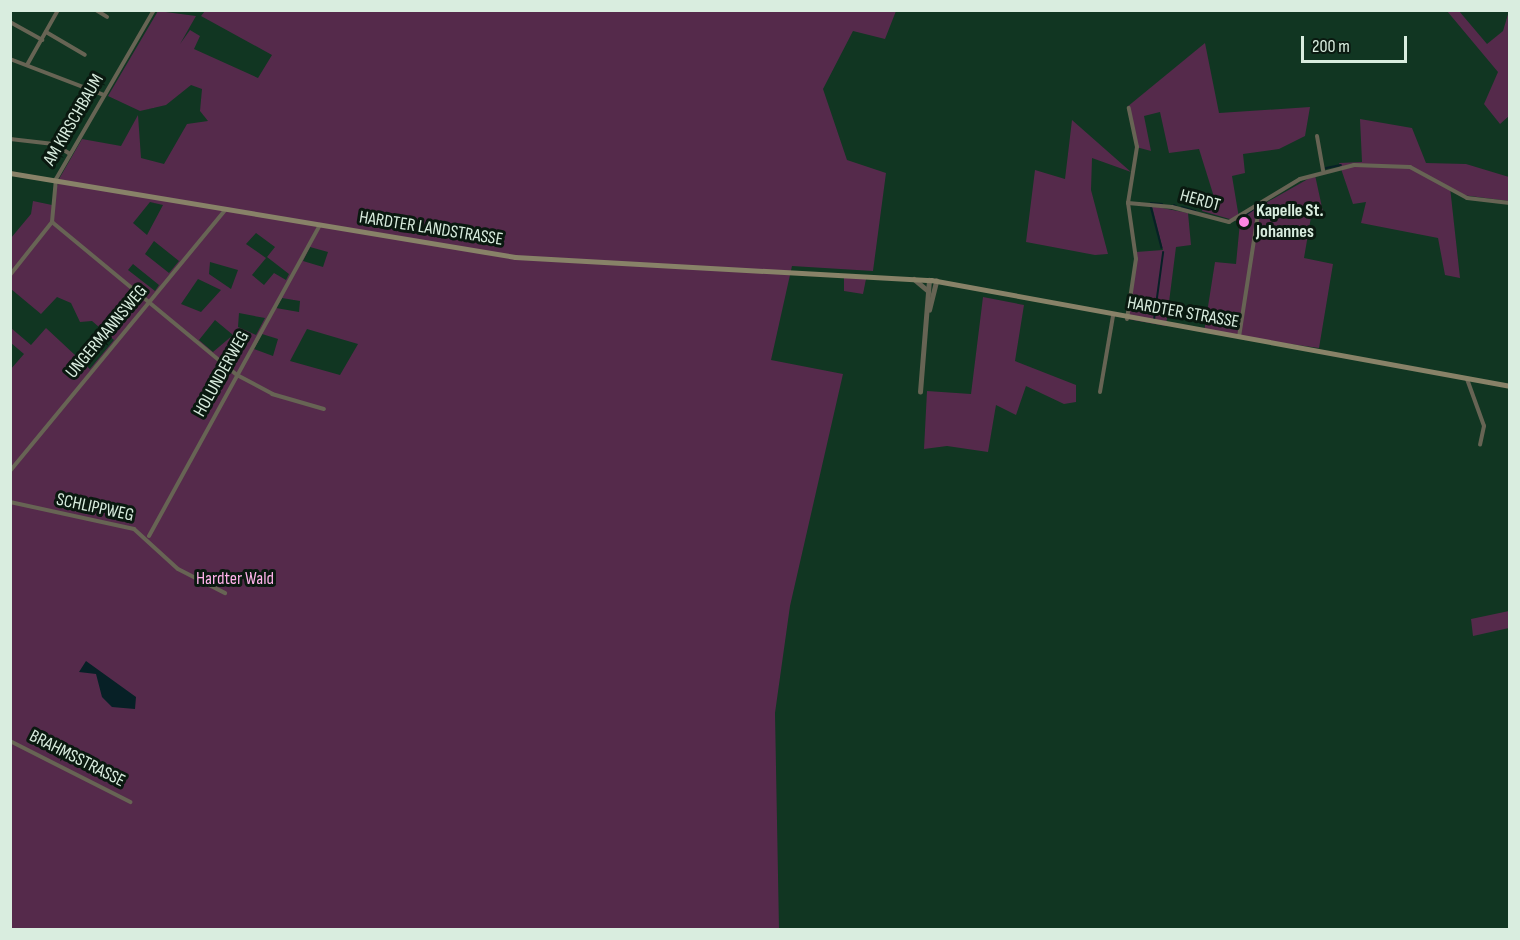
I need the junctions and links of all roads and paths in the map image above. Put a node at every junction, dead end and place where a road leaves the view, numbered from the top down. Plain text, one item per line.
1 (58, 10) edge
2 (96, 10) edge
3 (154, 10) edge
4 (106, 17) dead end
5 (10, 22) edge
6 (46, 32) junction
7 (42, 40) junction
8 (85, 55) dead end
9 (10, 59) edge
10 (27, 65) junction
11 (104, 95) junction
12 (1129, 108) dead end
13 (1317, 136) dead end
14 (10, 139) edge
15 (70, 154) junction
16 (1323, 170) junction
17 (10, 173) edge
18 (55, 181) junction
19 (1128, 203) junction
20 (1509, 203) edge
21 (1259, 208) junction
22 (225, 210) junction
23 (52, 222) junction
24 (320, 225) junction
25 (851, 273) joint
26 (10, 275) edge
27 (912, 278) junction
28 (932, 280) junction
29 (927, 290) junction
30 (149, 302) junction
31 (1113, 316) junction
32 (927, 318) junction
33 (1127, 319) junction
34 (1239, 339) junction
35 (237, 375) junction
36 (1467, 379) junction
37 (1509, 386) edge
38 (920, 392) dead end
39 (1100, 392) dead end
40 (324, 409) dead end
41 (1480, 445) dead end
42 (10, 471) edge
43 (10, 502) edge
44 (149, 536) junction
45 (225, 593) dead end
46 (10, 741) edge
47 (130, 802) dead end

1 - 6 street
2 - 4 street
3 - 11 street, AM KIRSCHBAUM
5 - 7 street
6 - 7 street
6 - 8 street
7 - 10 street
9 - 10 street
10 - 11 street
11 - 15 street, AM KIRSCHBAUM
12 - 19 street
13 - 16 street
14 - 15 street
15 - 18 street, AM KIRSCHBAUM
16 - 20 street, HERDT
16 - 21 street, HERDT
17 - 18 main road, HARDTER LANDSTRASSE
18 - 22 main road, HARDTER LANDSTRASSE
18 - 23 street, AM KIRSCHBAUM
19 - 21 street, HERDT
19 - 33 street
21 - 34 street
22 - 24 main road, HARDTER LANDSTRASSE
22 - 30 street, UNGERMANNSWEG
23 - 26 street
23 - 30 street
24 - 25 main road, HARDTER LANDSTRASSE
24 - 35 street, HOLUNDERWEG
25 - 27 main road, HARDTER STRASSE
27 - 28 main road, HARDTER STRASSE
27 - 29 street
28 - 29 street
28 - 31 main road, HARDTER STRASSE
28 - 32 street
29 - 32 street
30 - 35 street
30 - 42 street, UNGERMANNSWEG
31 - 33 main road, HARDTER STRASSE
31 - 39 street
32 - 38 street
33 - 34 main road, HARDTER STRASSE
34 - 36 main road, HARDTER STRASSE
35 - 40 street
35 - 44 street, HOLUNDERWEG
36 - 37 main road, HARDTER STRASSE
36 - 41 street
43 - 44 street, SCHLIPPWEG
44 - 45 street, SCHLIPPWEG
46 - 47 street, BRAHMSSTRASSE

